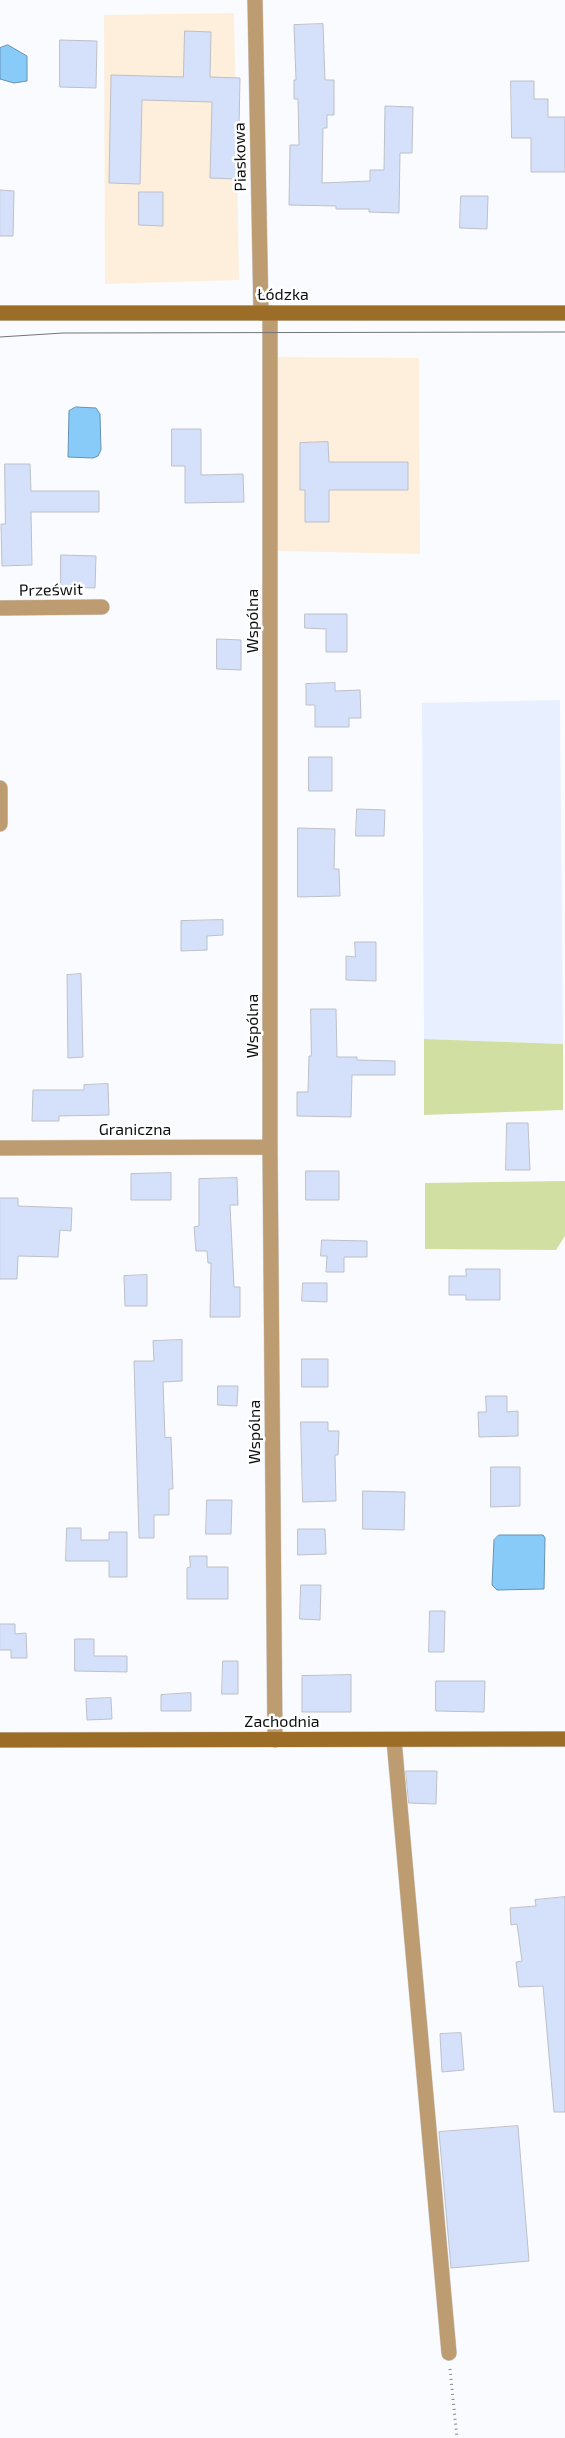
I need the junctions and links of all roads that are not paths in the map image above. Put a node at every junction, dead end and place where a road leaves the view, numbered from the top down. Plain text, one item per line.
1 (255, 0) edge
2 (0, 313) edge
3 (265, 313) junction
4 (565, 313) edge
5 (102, 607) dead end
6 (0, 608) edge
7 (0, 788) edge
8 (0, 824) edge
9 (270, 1147) junction
10 (0, 1148) edge
11 (565, 1739) edge
12 (0, 1740) edge
13 (275, 1740) junction
14 (394, 1740) junction
15 (449, 2353) road end

1 - 3 street, Piaskowa
2 - 3 street, Łódzka
3 - 4 street, Łódzka
3 - 9 street, Wspólna
5 - 6 street, Prześwit
7 - 8 street
9 - 10 street, Graniczna
9 - 13 street, Wspólna
11 - 14 street, Zachodnia
12 - 13 street, Zachodnia
13 - 14 street, Zachodnia
14 - 15 street

